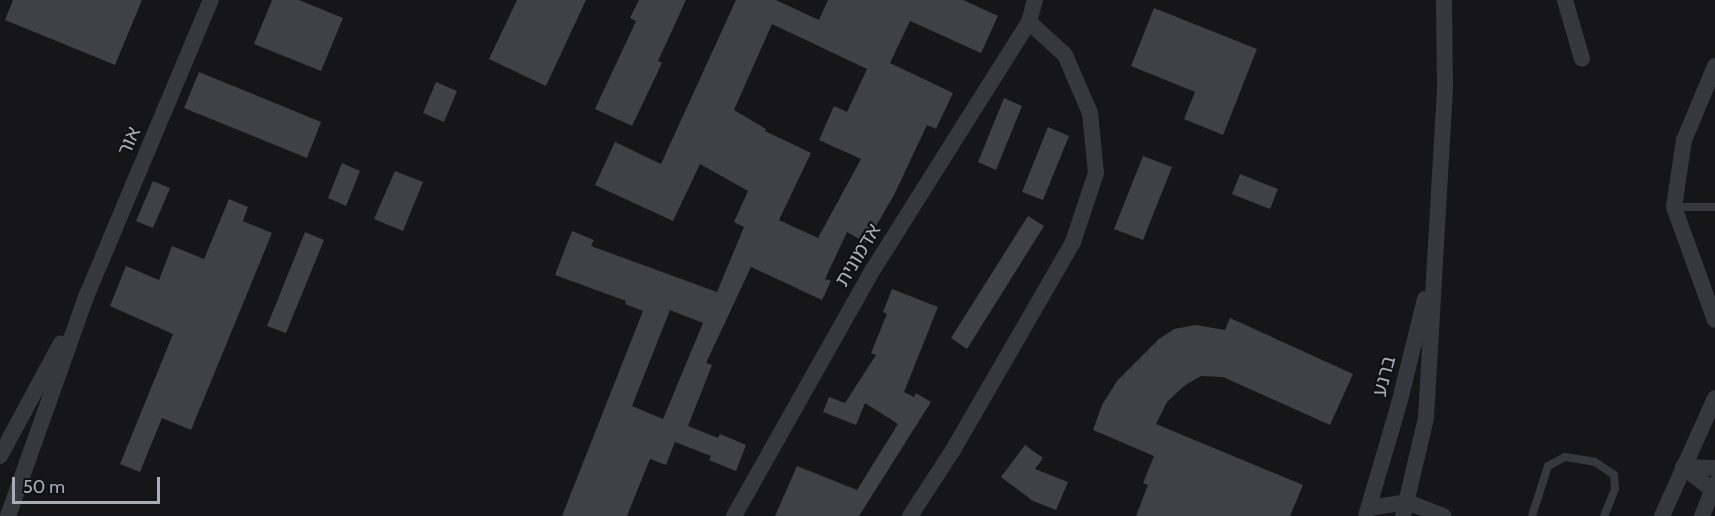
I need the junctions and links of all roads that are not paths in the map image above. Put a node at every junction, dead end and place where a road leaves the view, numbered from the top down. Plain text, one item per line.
1 (211, 0) edge
2 (1035, 0) edge
3 (1444, 0) edge
4 (1565, 0) edge
5 (1029, 22) junction
6 (1582, 59) dead end
7 (1715, 66) edge
8 (1674, 207) junction
9 (1715, 207) edge
10 (1437, 246) junction
11 (86, 297) junction
12 (1715, 320) edge
13 (1715, 398) edge
14 (0, 456) edge
15 (1683, 467) junction
16 (1715, 468) edge
17 (1714, 489) edge
18 (1405, 509) edge
19 (1372, 513) edge
20 (8, 516) edge
21 (734, 516) edge
22 (910, 516) edge
23 (1443, 516) edge
24 (1532, 516) edge
25 (1604, 516) edge
26 (1662, 516) edge
27 (1702, 516) edge

1 - 11 street, אור
2 - 5 street, אדמונית
3 - 10 street, ברנע
4 - 6 street
5 - 21 street, אדמונית
5 - 22 street
7 - 8 street
8 - 9 lane
8 - 12 street
10 - 18 street, ברנע
10 - 19 street, ברנע
11 - 14 street
11 - 20 street
13 - 15 street
15 - 16 street
15 - 17 street
15 - 26 street
17 - 27 street
18 - 19 street
18 - 23 street
24 - 25 lane

